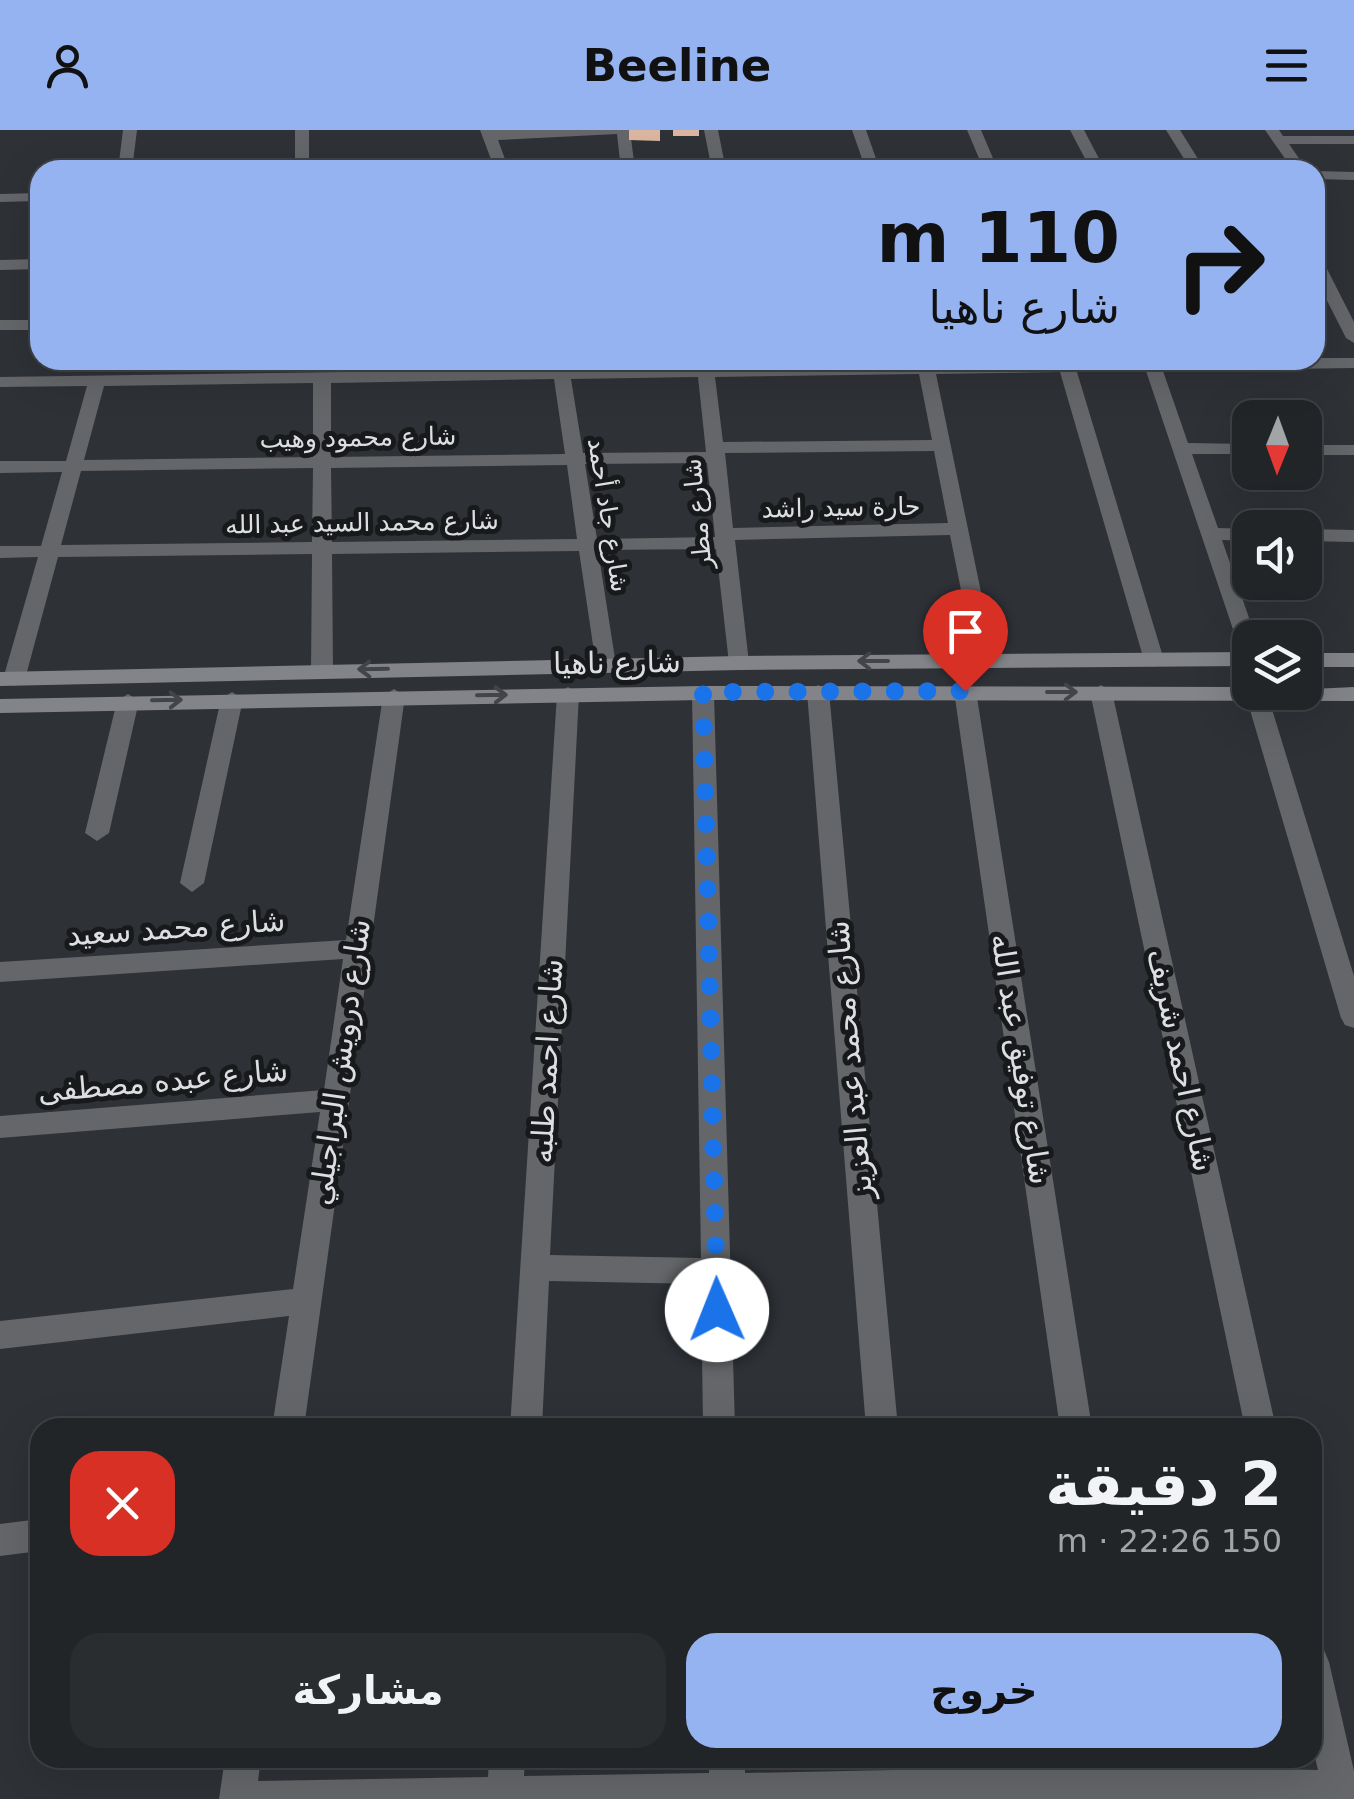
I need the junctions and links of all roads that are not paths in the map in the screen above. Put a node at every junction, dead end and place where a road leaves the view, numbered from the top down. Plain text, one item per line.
1 (130, 130) edge
2 (302, 130) edge
3 (620, 130) edge
4 (711, 130) edge
5 (860, 130) edge
6 (974, 130) edge
7 (1078, 130) edge
8 (1173, 130) edge
9 (488, 133) edge
10 (1276, 135) edge
11 (1354, 140) edge
12 (126, 160) edge
13 (302, 160) edge
14 (498, 160) edge
15 (626, 160) edge
16 (717, 160) edge
17 (870, 160) edge
18 (987, 160) edge
19 (1093, 160) edge
20 (1192, 160) edge
21 (1293, 160) edge
22 (1325, 175) edge
23 (1354, 176) edge
24 (30, 197) edge
25 (0, 198) edge
26 (30, 264) edge
27 (0, 265) edge
28 (1325, 295) edge
29 (0, 325) edge
30 (30, 325) edge
31 (1354, 338) edge
32 (1325, 362) edge
33 (1354, 362) edge
34 (238, 370) edge
35 (261, 370) edge
36 (440, 370) edge
37 (521, 370) edge
38 (634, 370) edge
39 (705, 370) edge
40 (927, 370) edge
41 (1068, 370) edge
42 (1154, 370) edge
43 (562, 374) junction
44 (322, 377) junction
45 (97, 380) junction
46 (0, 382) edge
47 (942, 445) junction
48 (1181, 448) junction
49 (1232, 449) edge
50 (1322, 450) edge
51 (1354, 450) edge
52 (715, 453) junction
53 (574, 459) junction
54 (321, 462) junction
55 (73, 465) junction
56 (0, 467) edge
57 (959, 529) junction
58 (1211, 534) junction
59 (1232, 535) edge
60 (1322, 536) edge
61 (1354, 536) edge
62 (725, 539) junction
63 (588, 545) junction
64 (322, 548) junction
65 (49, 550) junction
66 (0, 552) edge
67 (1240, 620) edge
68 (985, 660) junction
69 (1154, 660) junction
70 (1232, 660) edge
71 (1322, 660) edge
72 (1354, 660) edge
73 (739, 662) junction
74 (606, 664) junction
75 (322, 670) junction
76 (7, 679) edge
77 (965, 691) junction
78 (703, 692) junction
79 (818, 692) junction
80 (1101, 692) junction
81 (1232, 693) edge
82 (568, 694) junction
83 (1322, 694) edge
84 (1354, 694) edge
85 (394, 696) junction
86 (232, 699) junction
87 (128, 701) junction
88 (0, 706) edge
89 (1261, 710) edge
90 (97, 833) dead end
91 (192, 882) dead end
92 (356, 948) junction
93 (0, 972) edge
94 (1354, 1018) edge
95 (332, 1100) junction
96 (0, 1127) edge
97 (535, 1268) junction
98 (716, 1271) junction
99 (305, 1301) junction
100 (0, 1335) edge
101 (289, 1418) edge
102 (527, 1418) edge
103 (720, 1418) edge
104 (881, 1418) edge
105 (1074, 1418) edge
106 (1259, 1418) edge
107 (30, 1536) edge
108 (0, 1540) edge
109 (1322, 1701) edge
110 (242, 1768) edge
111 (506, 1768) edge
112 (1129, 1780) edge
113 (913, 1782) edge
114 (727, 1783) edge
115 (1345, 1792) edge
116 (505, 1798) edge
117 (238, 1799) edge
118 (247, 1799) edge

1 - 12 street
2 - 13 street
3 - 9 street
3 - 15 street
4 - 16 street
5 - 17 street
6 - 18 street
7 - 19 street
8 - 20 street
9 - 14 street
10 - 11 street
10 - 21 street
22 - 23 street
24 - 25 street
26 - 27 street
28 - 31 street
29 - 30 street
32 - 33 street
34 - 45 street
35 - 44 street
36 - 44 street
37 - 43 street
38 - 43 street
39 - 52 street, شارع مطر
40 - 47 street
41 - 69 street
42 - 48 street
43 - 53 street, شارع جاد أحمد
44 - 54 street
45 - 46 street
45 - 55 street
47 - 52 street, شارع محمود وهيب
47 - 57 street
48 - 49 street
48 - 58 street
50 - 51 street
52 - 53 street, شارع محمود وهيب
52 - 62 street, شارع مطر
53 - 54 street, شارع محمود وهيب
53 - 63 street, شارع جاد أحمد
54 - 55 street, شارع محمود وهيب
54 - 64 street
55 - 56 street, شارع محمود وهيب
55 - 65 street
57 - 62 street, حارة سيد راشد
57 - 68 street
58 - 59 street
58 - 67 street
60 - 61 street
62 - 63 street, شارع محمد السيد عبد الله
62 - 73 street, شارع مطر
63 - 64 street, شارع محمد السيد عبد الله
63 - 74 street, شارع جاد أحمد
64 - 65 street, شارع محمد السيد عبد الله
64 - 75 street
65 - 66 street, شارع محمد السيد عبد الله
65 - 76 street
68 - 69 main road, شارع ناهيا
68 -> 73 main road, شارع ناهيا
69 - 70 main road, شارع ناهيا
71 - 72 main road
73 - 74 main road, شارع ناهيا
74 -> 75 main road, شارع ناهيا
75 - 76 main road, شارع ناهيا
77 - 79 main road, شارع ناهيا
77 -> 80 main road, شارع ناهيا
77 - 105 street, شارع توفيق عبد الله
78 - 79 main road, شارع ناهيا
78 - 82 main road, شارع ناهيا
78 - 98 street
79 - 104 street, شارع محمد عبد العزيز
80 - 81 main road, شارع ناهيا
80 - 106 street, شارع احمد شريف
85 -> 82 main road, شارع ناهيا
82 - 97 street, شارع احمد طلبه
83 - 84 main road, شارع ناهيا
85 - 86 main road, شارع ناهيا
85 - 92 street, شارع درويش البراجيلي
87 -> 86 main road, شارع ناهيا
86 - 91 street
87 - 88 main road, شارع ناهيا
87 - 90 street
89 - 94 street
92 - 93 street, شارع محمد سعيد
92 - 95 street, شارع درويش البراجيلي
95 - 96 street, شارع عبده مصطفى
95 - 99 street, شارع درويش البراجيلي
97 - 98 street
97 - 102 street, شارع احمد طلبه
98 - 103 street
99 - 100 street
99 - 101 street, شارع درويش البراجيلي
107 - 108 street
109 - 115 street
110 - 117 street
111 - 116 street
112 - 113 street
112 - 115 street
113 - 114 street
114 - 116 street
116 - 118 street

